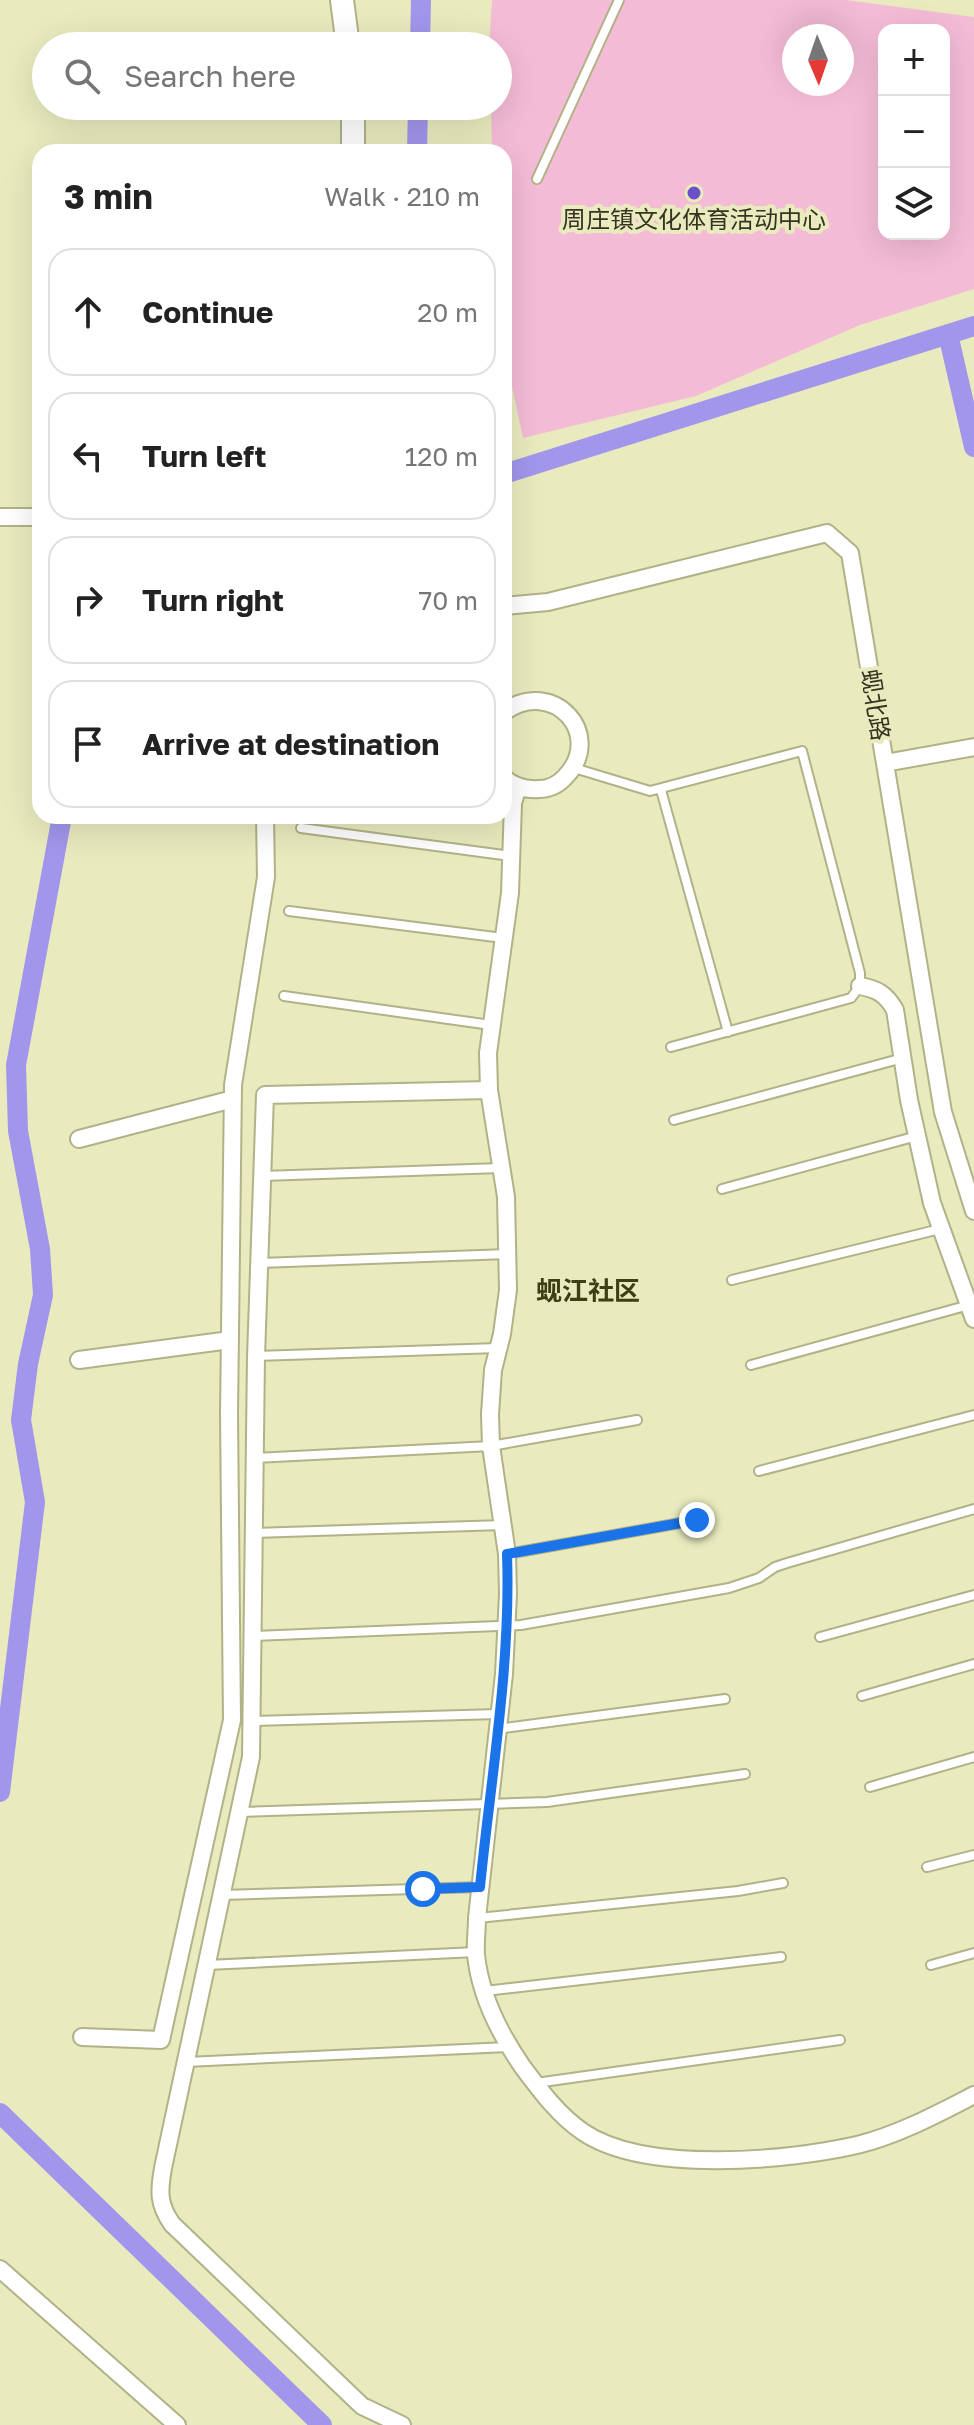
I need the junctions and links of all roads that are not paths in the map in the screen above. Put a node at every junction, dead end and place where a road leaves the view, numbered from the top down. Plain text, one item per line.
1 (342, 0) edge
2 (619, 0) edge
3 (346, 32) edge
4 (353, 120) edge
5 (353, 144) edge
6 (537, 179) dead end
7 (0, 517) edge
8 (32, 517) edge
9 (512, 605) edge
10 (512, 706) edge
11 (974, 747) edge
12 (885, 763) junction
13 (574, 768) junction
14 (512, 782) edge
15 (661, 790) junction
16 (512, 792) edge
17 (265, 824) edge
18 (301, 828) dead end
19 (512, 856) junction
20 (289, 911) dead end
21 (503, 938) junction
22 (860, 986) junction
23 (284, 996) dead end
24 (491, 1025) junction
25 (728, 1032) junction
26 (671, 1047) dead end
27 (903, 1058) junction
28 (489, 1090) junction
29 (233, 1099) junction
30 (674, 1120) dead end
31 (917, 1136) junction
32 (79, 1139) dead end
33 (502, 1168) junction
34 (262, 1176) junction
35 (722, 1189) dead end
36 (974, 1211) edge
37 (940, 1229) junction
38 (508, 1254) junction
39 (259, 1263) junction
40 (732, 1280) dead end
41 (972, 1312) edge
42 (230, 1340) junction
43 (498, 1348) junction
44 (256, 1357) junction
45 (79, 1360) dead end
46 (751, 1365) dead end
47 (974, 1415) edge
48 (637, 1420) dead end
49 (491, 1446) junction
50 (254, 1458) junction
51 (759, 1471) dead end
52 (974, 1509) edge
53 (697, 1520) dead end
54 (503, 1525) junction
55 (253, 1533) junction
56 (507, 1554) junction
57 (974, 1595) edge
58 (506, 1626) junction
59 (253, 1636) junction
60 (820, 1637) dead end
61 (974, 1664) edge
62 (862, 1696) dead end
63 (725, 1699) dead end
64 (253, 1721) junction
65 (498, 1721) junction
66 (974, 1757) edge
67 (745, 1774) dead end
68 (870, 1787) dead end
69 (488, 1803) junction
70 (240, 1812) junction
71 (974, 1855) edge
72 (927, 1867) dead end
73 (783, 1883) dead end
74 (480, 1887) junction
75 (222, 1895) junction
76 (477, 1918) junction
77 (476, 1952) junction
78 (974, 1953) edge
79 (781, 1957) dead end
80 (206, 1965) junction
81 (931, 1965) dead end
82 (485, 1991) junction
83 (82, 2037) dead end
84 (840, 2040) dead end
85 (508, 2047) junction
86 (185, 2062) junction
87 (535, 2083) junction
88 (974, 2095) edge
89 (0, 2269) edge
90 (177, 2425) edge
91 (402, 2425) edge

1 - 3 street
2 - 6 lane
4 - 5 street
7 - 8 street
9 - 12 street, 蚬北路
10 - 13 street
11 - 12 street
12 - 36 street, 蚬北路
13 - 14 street
13 - 15 lane
15 - 22 lane
15 - 25 lane
16 - 19 street
17 - 29 street
18 - 19 lane
19 - 21 street
20 - 21 lane
21 - 24 street
22 - 25 lane
22 - 27 street
23 - 24 lane
24 - 28 street
25 - 26 lane
27 - 30 lane
27 - 31 street
28 - 33 street
28 - 34 street
29 - 32 street
29 - 42 street
31 - 35 lane
31 - 37 street
33 - 34 lane
33 - 38 street
34 - 39 street
37 - 40 lane
37 - 41 street
38 - 39 lane
38 - 43 street
39 - 44 street
41 - 46 lane
42 - 45 street
42 - 83 street
43 - 44 lane
43 - 49 street
44 - 50 street
47 - 51 lane
48 - 49 lane
49 - 50 lane
49 - 54 street
50 - 55 street
52 - 58 lane
53 - 56 lane
54 - 55 lane
54 - 56 street
55 - 59 street
56 - 58 street
57 - 60 lane
58 - 59 lane
58 - 65 street
59 - 64 street
61 - 62 lane
63 - 65 lane
64 - 65 lane
64 - 70 street
65 - 69 street
66 - 68 lane
67 - 69 lane
69 - 70 lane
69 - 74 street
70 - 75 street
71 - 72 lane
73 - 76 lane
74 - 75 lane
74 - 76 street
75 - 80 street
76 - 77 street
77 - 80 lane
77 - 82 street
78 - 81 lane
79 - 82 lane
80 - 86 street
82 - 85 street
84 - 87 lane
85 - 86 lane
85 - 87 street
86 - 91 street
87 - 88 street
89 - 90 street

